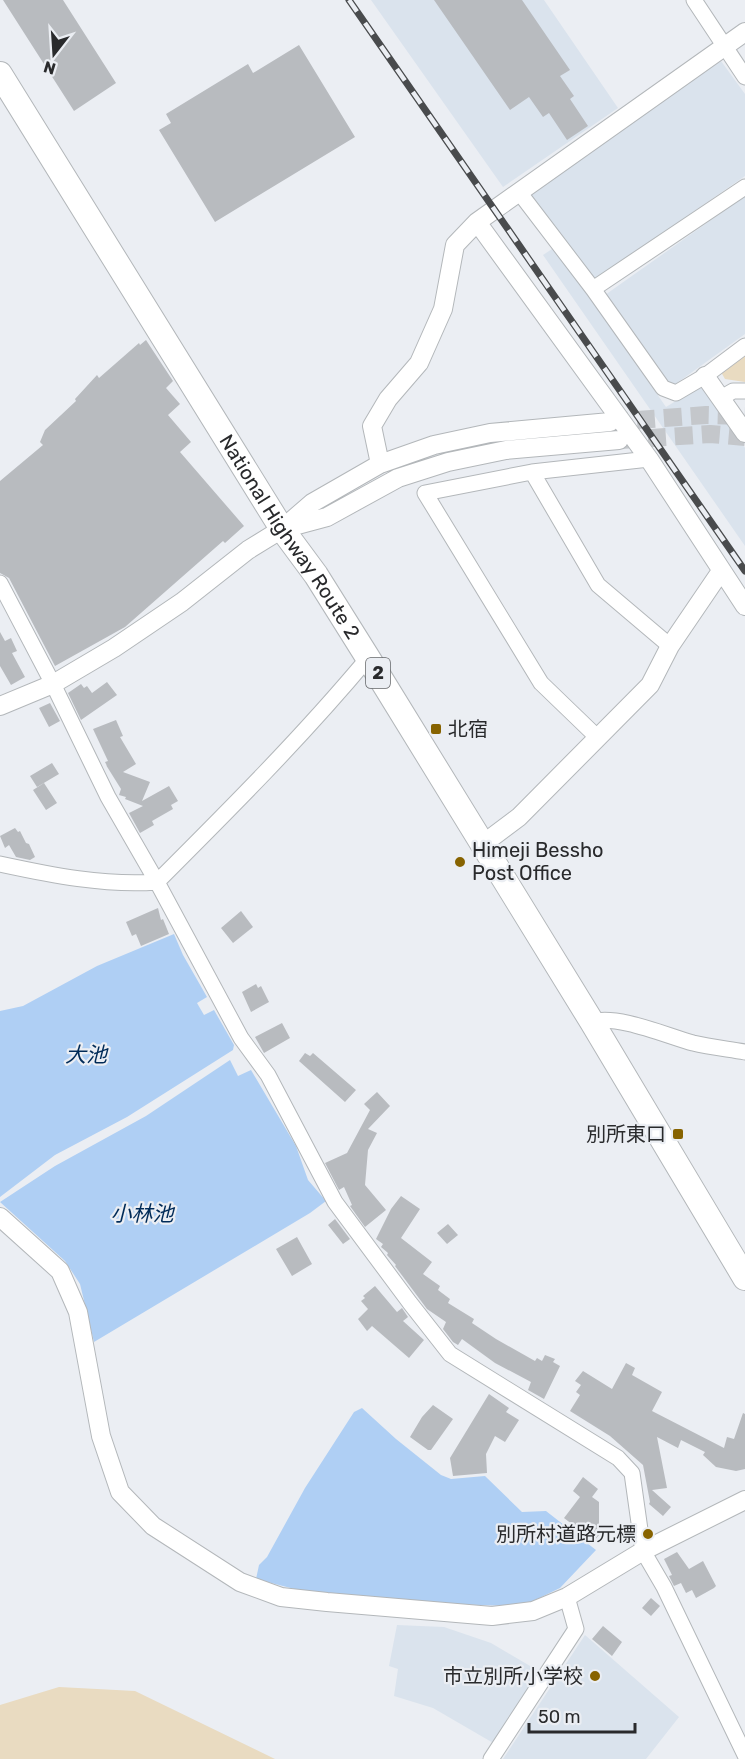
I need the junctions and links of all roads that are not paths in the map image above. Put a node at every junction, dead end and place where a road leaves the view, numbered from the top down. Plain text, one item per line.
1 (694, 0) edge
2 (745, 32) edge
3 (724, 46) junction
4 (0, 74) edge
5 (745, 77) edge
6 (745, 187) edge
7 (519, 192) junction
8 (477, 222) junction
9 (593, 290) junction
10 (745, 346) edge
11 (705, 376) junction
12 (745, 391) edge
13 (721, 398) junction
14 (610, 422) tunnel mouth
15 (745, 433) edge
16 (619, 440) tunnel mouth
17 (648, 459) junction
18 (380, 464) junction
19 (532, 472) junction
20 (282, 530) junction
21 (721, 571) junction
22 (0, 584) edge
23 (745, 606) edge
24 (670, 646) junction
25 (368, 658) junction
26 (53, 684) junction
27 (0, 706) edge
28 (597, 737) junction
29 (483, 844) junction
30 (0, 864) edge
31 (157, 882) junction
32 (592, 1022) junction
33 (745, 1052) edge
34 (0, 1216) edge
35 (745, 1278) edge
36 (745, 1500) edge
37 (643, 1551) junction
38 (567, 1597) junction
39 (739, 1754) edge
40 (491, 1759) edge

1 - 3 street
2 - 3 street
3 - 5 street
3 - 7 street
4 - 20 highway, National Highway Route 2 / 2
6 - 9 street
7 - 8 street
7 - 9 street
8 - 17 street
8 - 18 street
9 - 11 street
10 - 11 street
11 - 13 street
12 - 13 street
13 - 15 street
14 - 18 street
16 - 20 street
17 - 19 street
17 - 21 street
18 - 20 street
19 - 24 street
19 - 28 street
20 - 25 highway, National Highway Route 2 / 2
20 - 26 street
21 - 23 street
21 - 24 street
22 - 26 street
24 - 28 street
25 - 29 highway, National Highway Route 2 / 2
25 - 31 street
26 - 27 street
26 - 31 street
28 - 29 street
29 - 32 highway, National Highway Route 2 / 2
30 - 31 street
31 - 37 street
32 - 33 street
32 - 35 highway, National Highway Route 2 / 2
34 - 38 street
36 - 37 street
37 - 38 street
37 - 39 street
38 - 40 street

